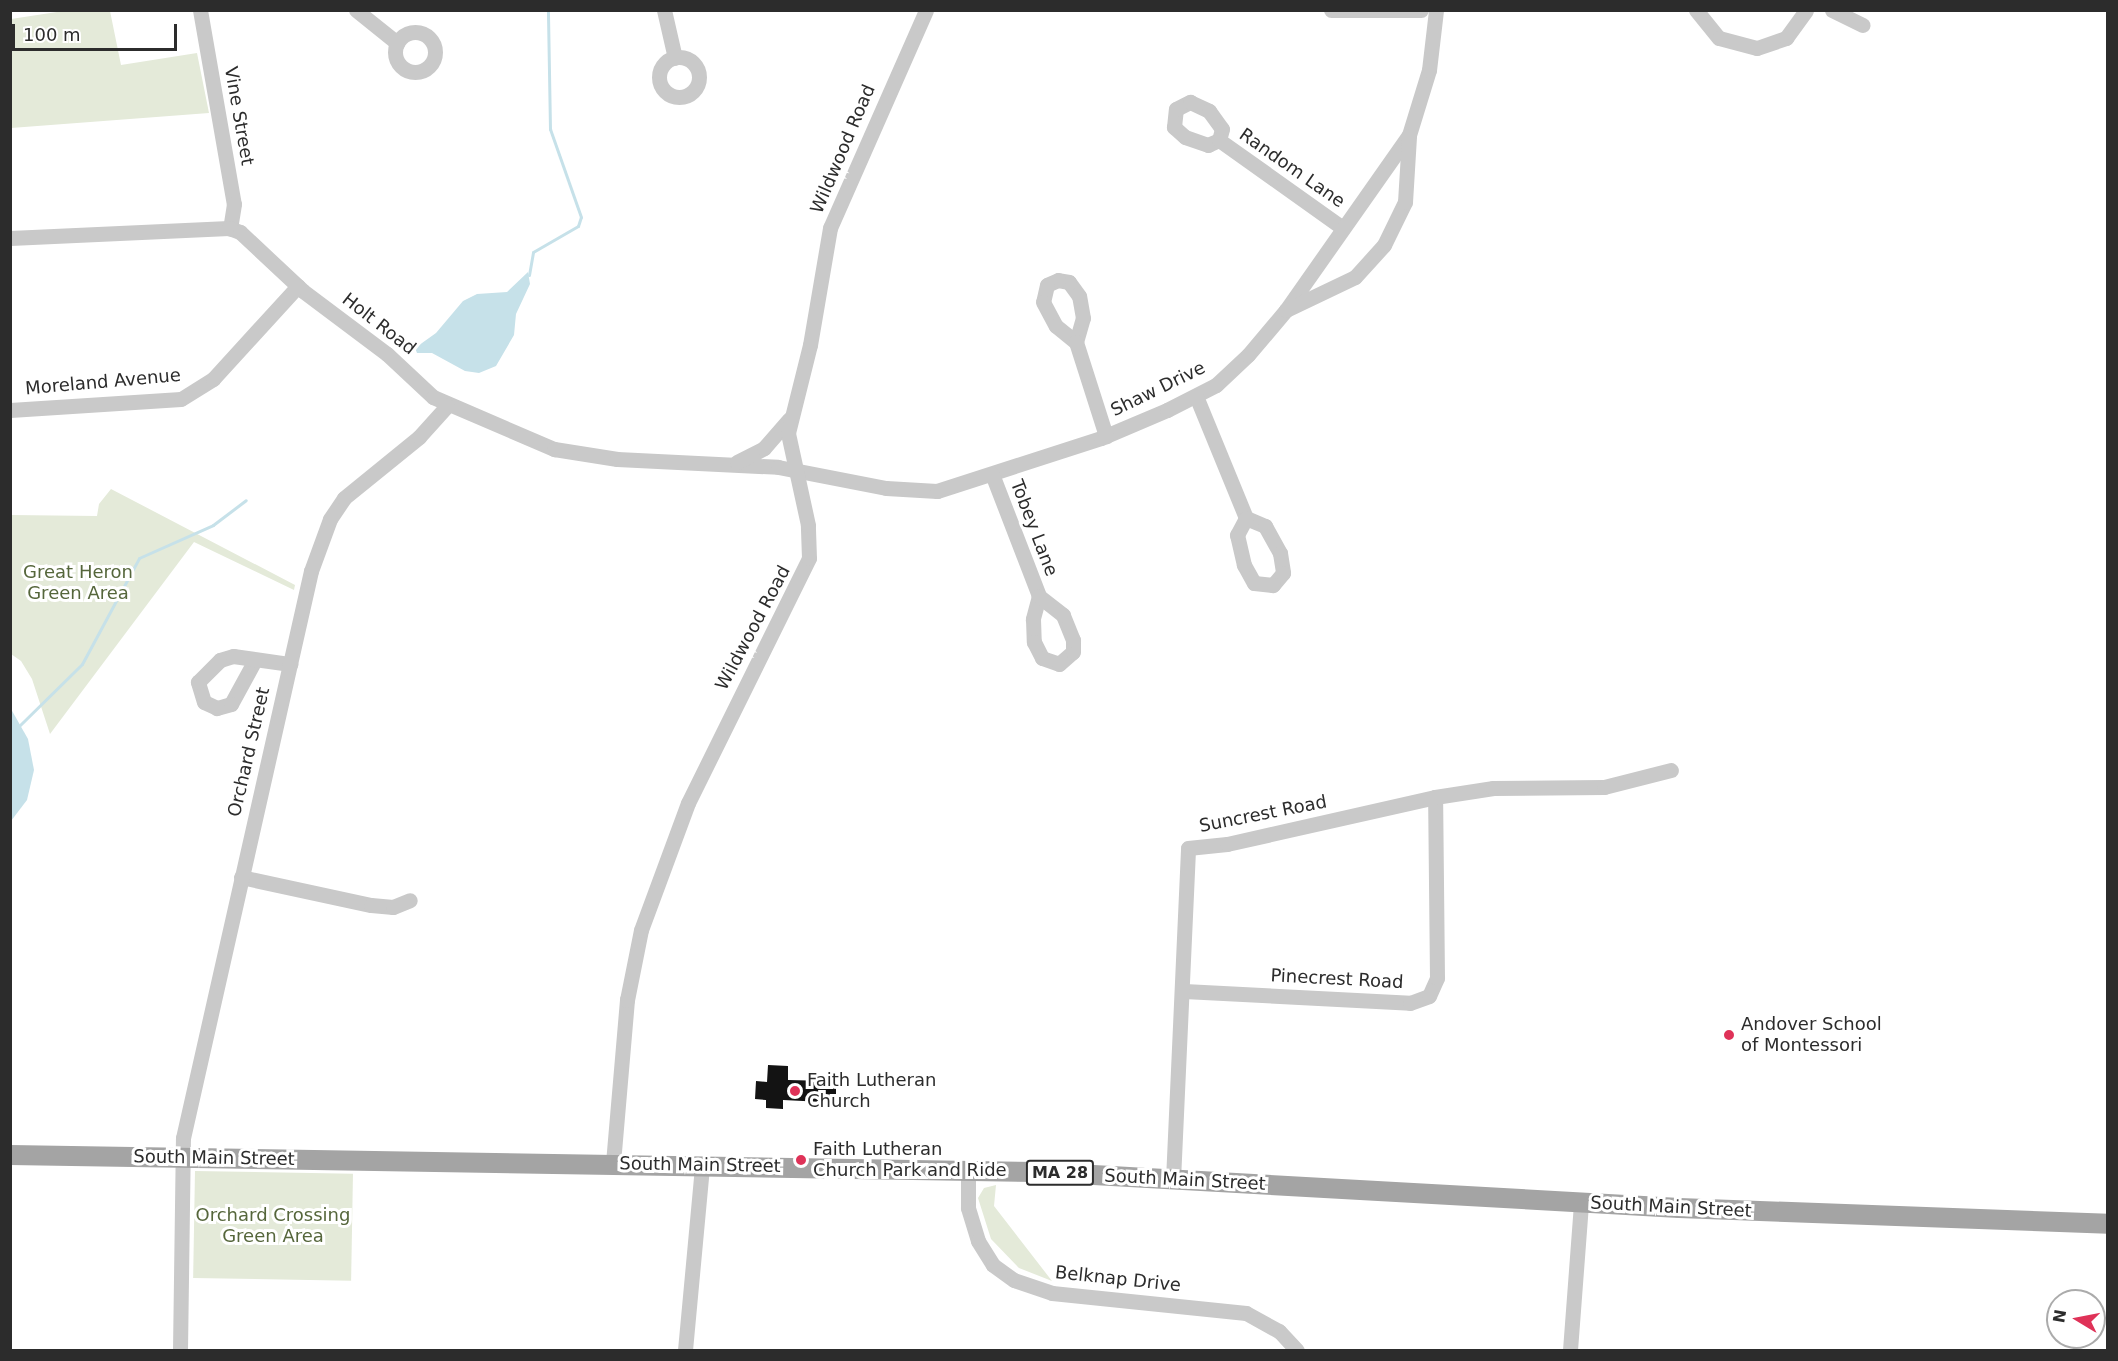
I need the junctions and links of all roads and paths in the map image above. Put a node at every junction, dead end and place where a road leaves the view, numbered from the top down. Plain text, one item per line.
1 (200, 10) edge
2 (356, 10) edge
3 (664, 10) edge
4 (926, 10) edge
5 (1331, 10) edge
6 (1421, 10) edge
7 (1436, 10) edge
8 (1696, 10) edge
9 (1806, 10) edge
10 (1832, 10) edge
11 (1863, 26) dead end
12 (397, 43) dead end
13 (675, 58) dead end
14 (1409, 135) junction
15 (1219, 140) dead end
16 (1343, 228) junction
17 (230, 229) junction
18 (10, 238) edge
19 (298, 286) junction
20 (1286, 310) junction
21 (1076, 342) dead end
22 (1196, 396) junction
23 (447, 406) junction
24 (10, 410) edge
25 (790, 416) junction
26 (1106, 436) junction
27 (729, 465) junction
28 (794, 471) junction
29 (992, 474) junction
30 (1246, 518) dead end
31 (1039, 596) dead end
32 (255, 660) dead end
33 (290, 664) junction
34 (1671, 770) dead end
35 (1435, 797) junction
36 (241, 877) junction
37 (410, 900) dead end
38 (1184, 991) junction
39 (10, 1155) edge
40 (181, 1157) junction
41 (613, 1163) junction
42 (702, 1165) junction
43 (968, 1170) junction
44 (1173, 1179) junction
45 (1581, 1203) junction
46 (2108, 1224) edge
47 (180, 1350) edge
48 (685, 1350) edge
49 (1297, 1350) edge
50 (1570, 1350) edge

1 - 17 street, Vine Street
2 - 12 street
3 - 13 street
4 - 25 street, Wildwood Road
5 - 6 street
7 - 14 street, Shaw Drive
8 - 9 street
10 - 11 street
14 - 16 street, Shaw Drive
14 - 20 street
15 - 16 street, Random Lane
16 - 20 street, Shaw Drive
17 - 18 street
17 - 19 street, Holt Road
19 - 23 street, Holt Road
19 - 24 street, Moreland Avenue
20 - 22 street, Shaw Drive
21 - 26 street
22 - 26 street, Shaw Drive
22 - 30 street
23 - 27 street, Holt Road
23 - 33 street, Orchard Street
25 - 27 street
25 - 28 street, Wildwood Road
26 - 29 street, Shaw Drive
27 - 28 street, Holt Road
28 - 29 street, Shaw Drive
28 - 41 street, Wildwood Road
29 - 31 street, Tobey Lane
32 - 33 street
33 - 36 street, Orchard Street
34 - 35 street, Suncrest Road
35 - 38 street, Suncrest Road
35 - 38 street, Pinecrest Road
36 - 37 street
36 - 40 street, Orchard Street
38 - 44 street, Suncrest Road
39 - 40 main road, South Main Street / MA 28
40 - 41 main road, South Main Street / MA 28
40 - 47 street, Orchard Street
41 - 42 main road, South Main Street / MA 28
42 - 43 main road, South Main Street / MA 28
42 - 48 street
43 - 44 main road, South Main Street / MA 28
43 - 49 street, Belknap Drive
44 - 45 main road, South Main Street / MA 28
45 - 46 main road, South Main Street / MA 28
45 - 50 street

